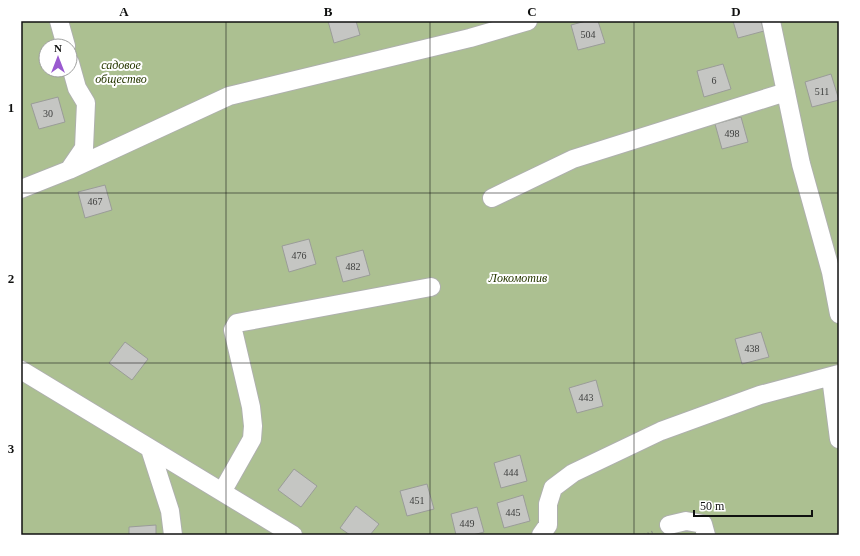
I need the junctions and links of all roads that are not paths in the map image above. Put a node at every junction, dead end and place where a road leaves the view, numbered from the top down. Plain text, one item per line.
1 (59, 21) edge
2 (528, 21) edge
3 (771, 21) edge
4 (64, 38) edge
5 (74, 78) edge
6 (786, 92) junction
7 (69, 170) junction
8 (21, 188) edge
9 (492, 198) dead end
10 (431, 287) dead end
11 (839, 314) edge
12 (21, 370) edge
13 (835, 376) edge
14 (839, 439) edge
15 (150, 449) junction
16 (222, 492) junction
17 (669, 525) dead end
18 (174, 535) edge
19 (293, 535) edge
20 (541, 535) edge
21 (706, 535) edge

1 - 4 street
2 - 7 street
3 - 6 street
5 - 7 street
6 - 9 street
6 - 11 street
7 - 8 street
10 - 16 street
12 - 15 street
13 - 14 street
13 - 20 street
15 - 16 street
15 - 18 street
16 - 19 street
17 - 21 street

